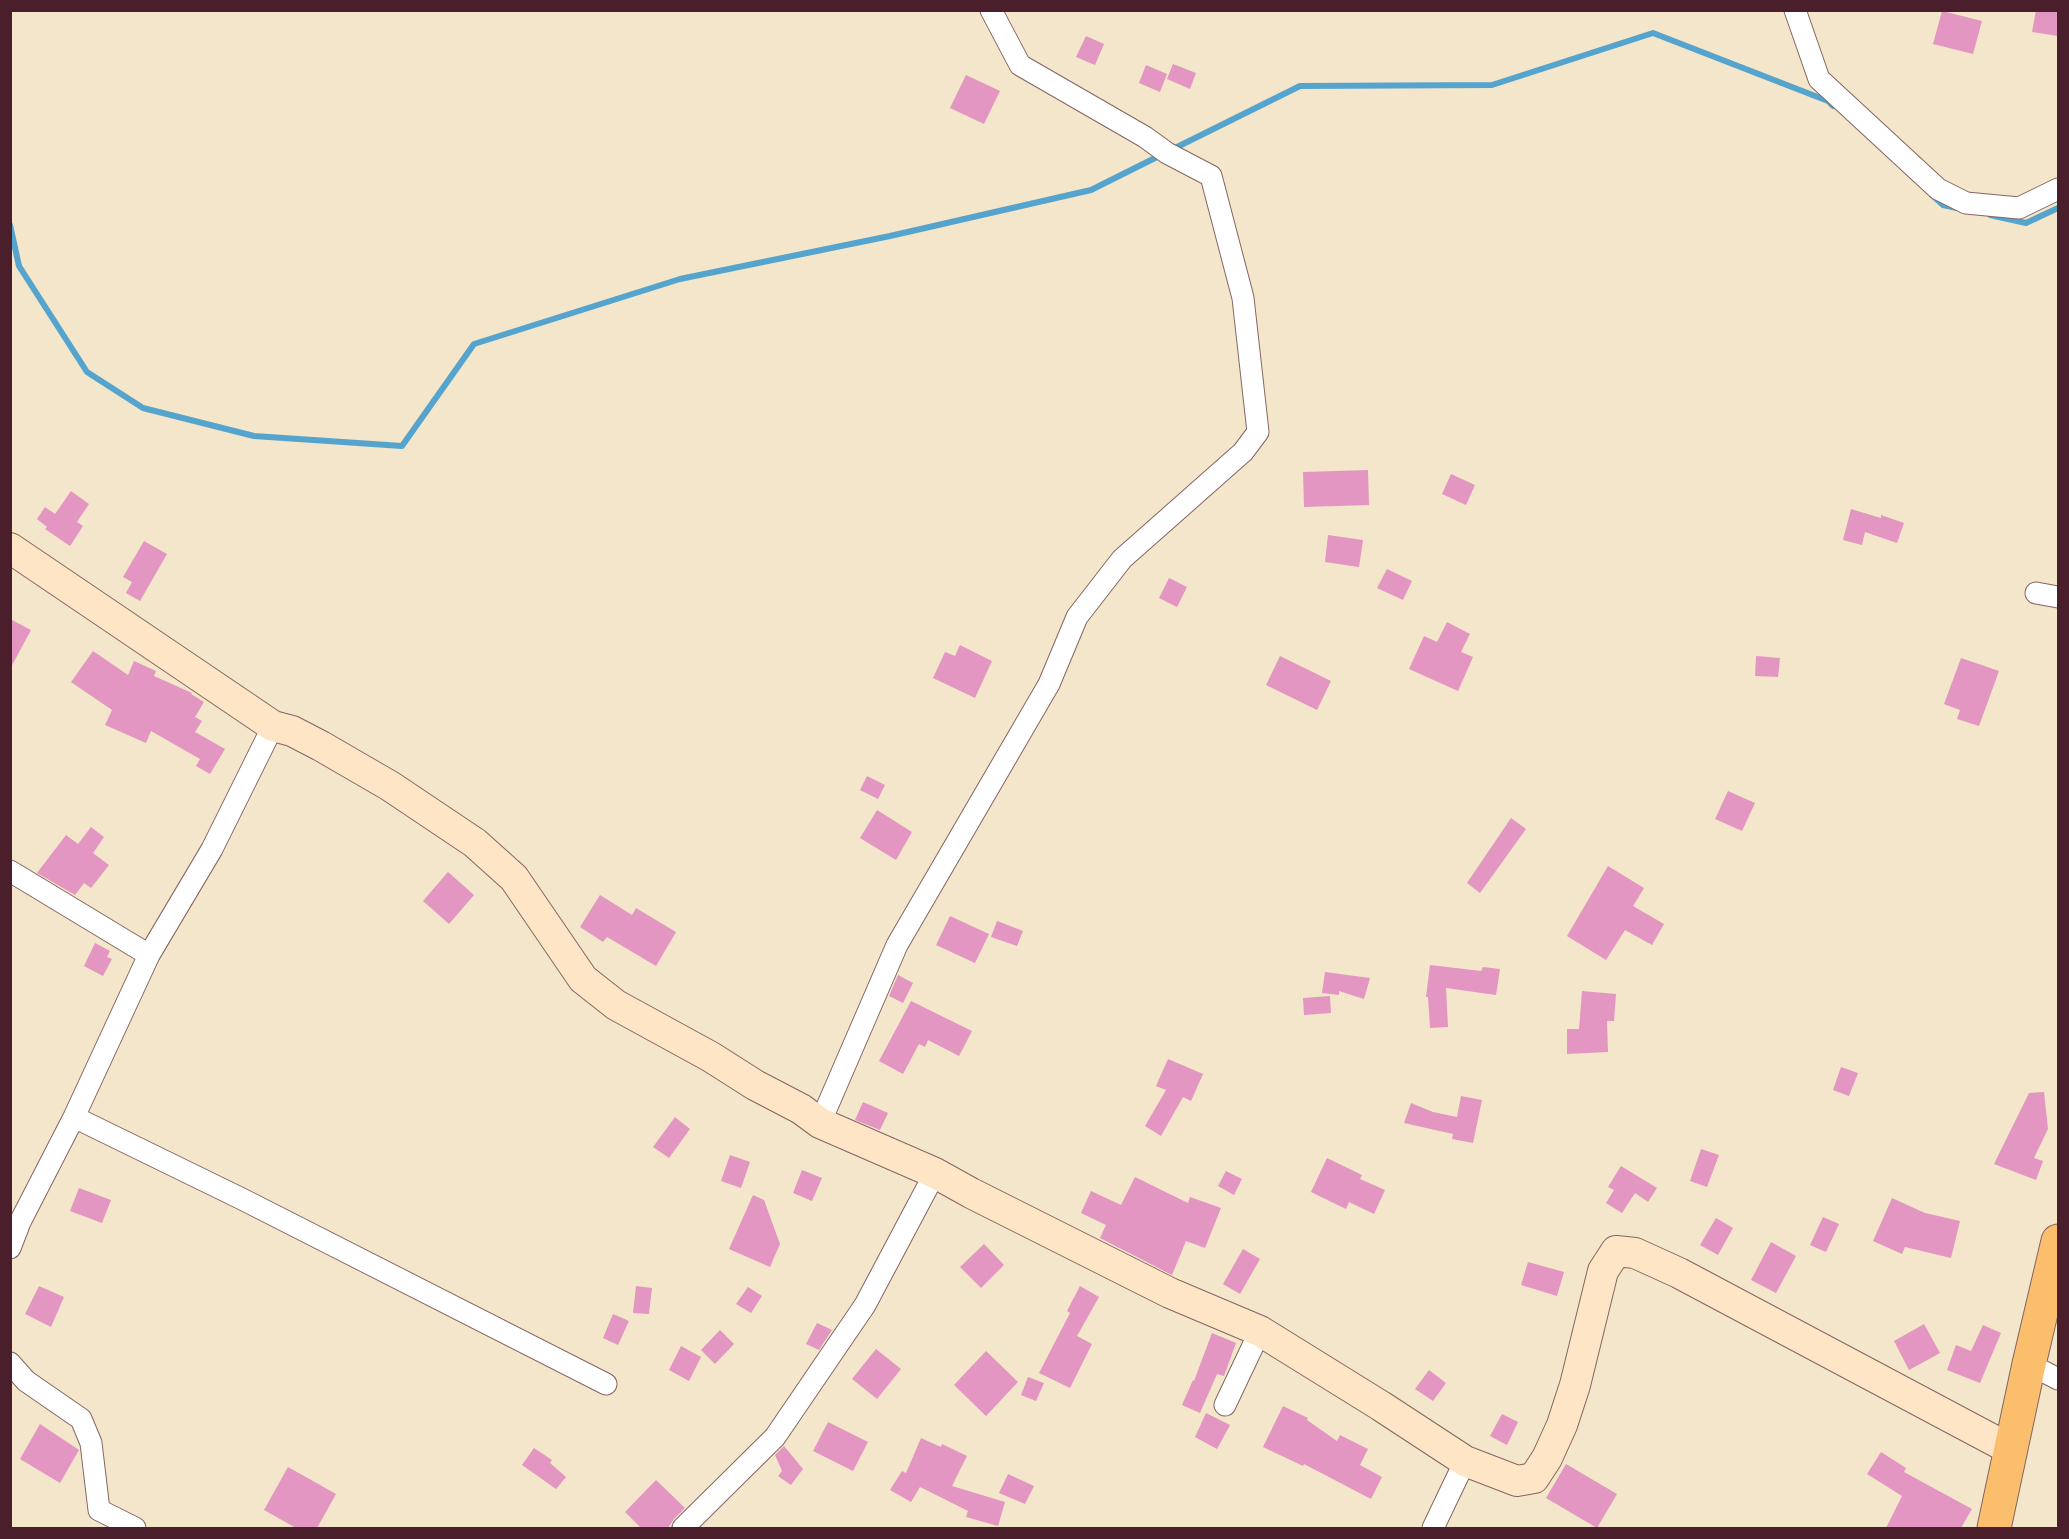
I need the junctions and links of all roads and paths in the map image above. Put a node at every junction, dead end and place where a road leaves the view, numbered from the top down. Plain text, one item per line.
1 (992, 10) edge
2 (1795, 10) edge
3 (2058, 189) edge
4 (10, 548) edge
5 (2036, 593) dead end
6 (2058, 597) edge
7 (273, 726) junction
8 (10, 871) edge
9 (149, 955) junction
10 (74, 1117) junction
11 (820, 1123) junction
12 (935, 1173) junction
13 (2058, 1241) edge
14 (10, 1248) edge
15 (1260, 1331) junction
16 (10, 1364) edge
17 (2029, 1364) junction
18 (2058, 1379) edge
19 (606, 1384) dead end
20 (1225, 1405) dead end
21 (2010, 1449) junction
22 (1465, 1461) junction
23 (695, 1525) edge
24 (135, 1528) edge
25 (1433, 1528) edge
26 (1994, 1528) edge

1 - 11 street
2 - 3 street
4 - 7 street
5 - 6 street
7 - 9 street
7 - 11 street
8 - 9 street
9 - 10 street
10 - 14 street
10 - 19 street
11 - 12 street
12 - 15 street
12 - 23 street
13 - 17 main road
15 - 20 street
15 - 22 street
16 - 24 street
17 - 18 street
17 - 21 main road
21 - 22 street
21 - 26 main road
22 - 25 street

